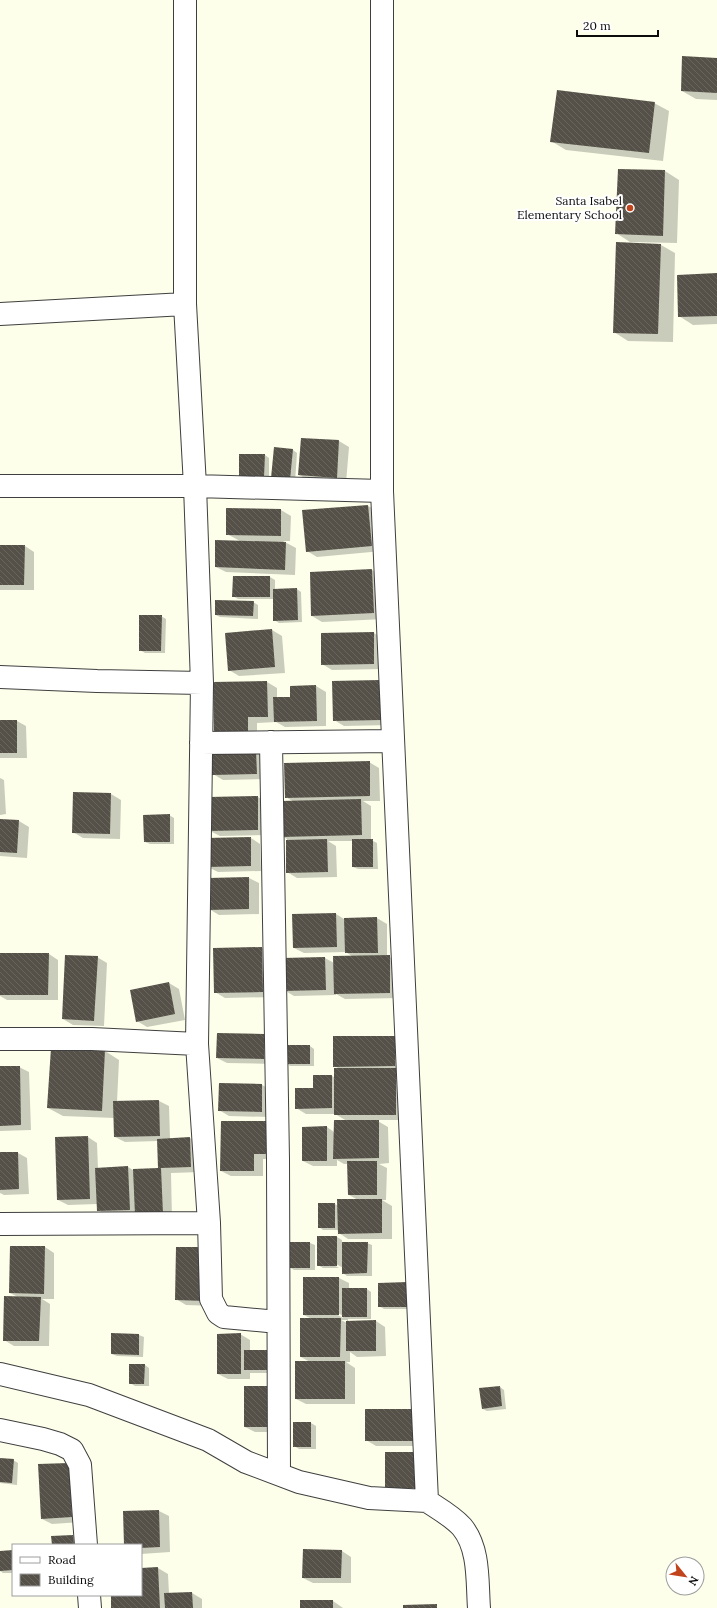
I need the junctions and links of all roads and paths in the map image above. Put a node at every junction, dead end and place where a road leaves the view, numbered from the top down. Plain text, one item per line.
1 (185, 0) edge
2 (382, 0) edge
3 (185, 304) junction
4 (0, 314) edge
5 (0, 486) edge
6 (195, 486) junction
7 (382, 491) junction
8 (0, 676) edge
9 (202, 683) junction
10 (393, 741) junction
11 (271, 742) junction
12 (201, 743) junction
13 (0, 1039) edge
14 (197, 1044) junction
15 (209, 1223) junction
16 (0, 1224) edge
17 (278, 1322) junction
18 (0, 1374) edge
19 (0, 1430) edge
20 (279, 1474) junction
21 (427, 1501) junction
22 (86, 1544) edge
23 (89, 1596) edge
24 (90, 1608) edge
25 (479, 1608) edge

1 - 3 street
2 - 7 street
3 - 4 street
3 - 6 street
5 - 6 street
6 - 7 street
6 - 9 street
7 - 10 street
8 - 9 street
9 - 12 street
10 - 11 street
10 - 21 street
11 - 12 street
11 - 17 street
12 - 14 street
13 - 14 street
14 - 15 street
15 - 16 street
15 - 17 street
17 - 20 street
18 - 20 street
19 - 22 street
20 - 21 street
21 - 25 street
23 - 24 street

